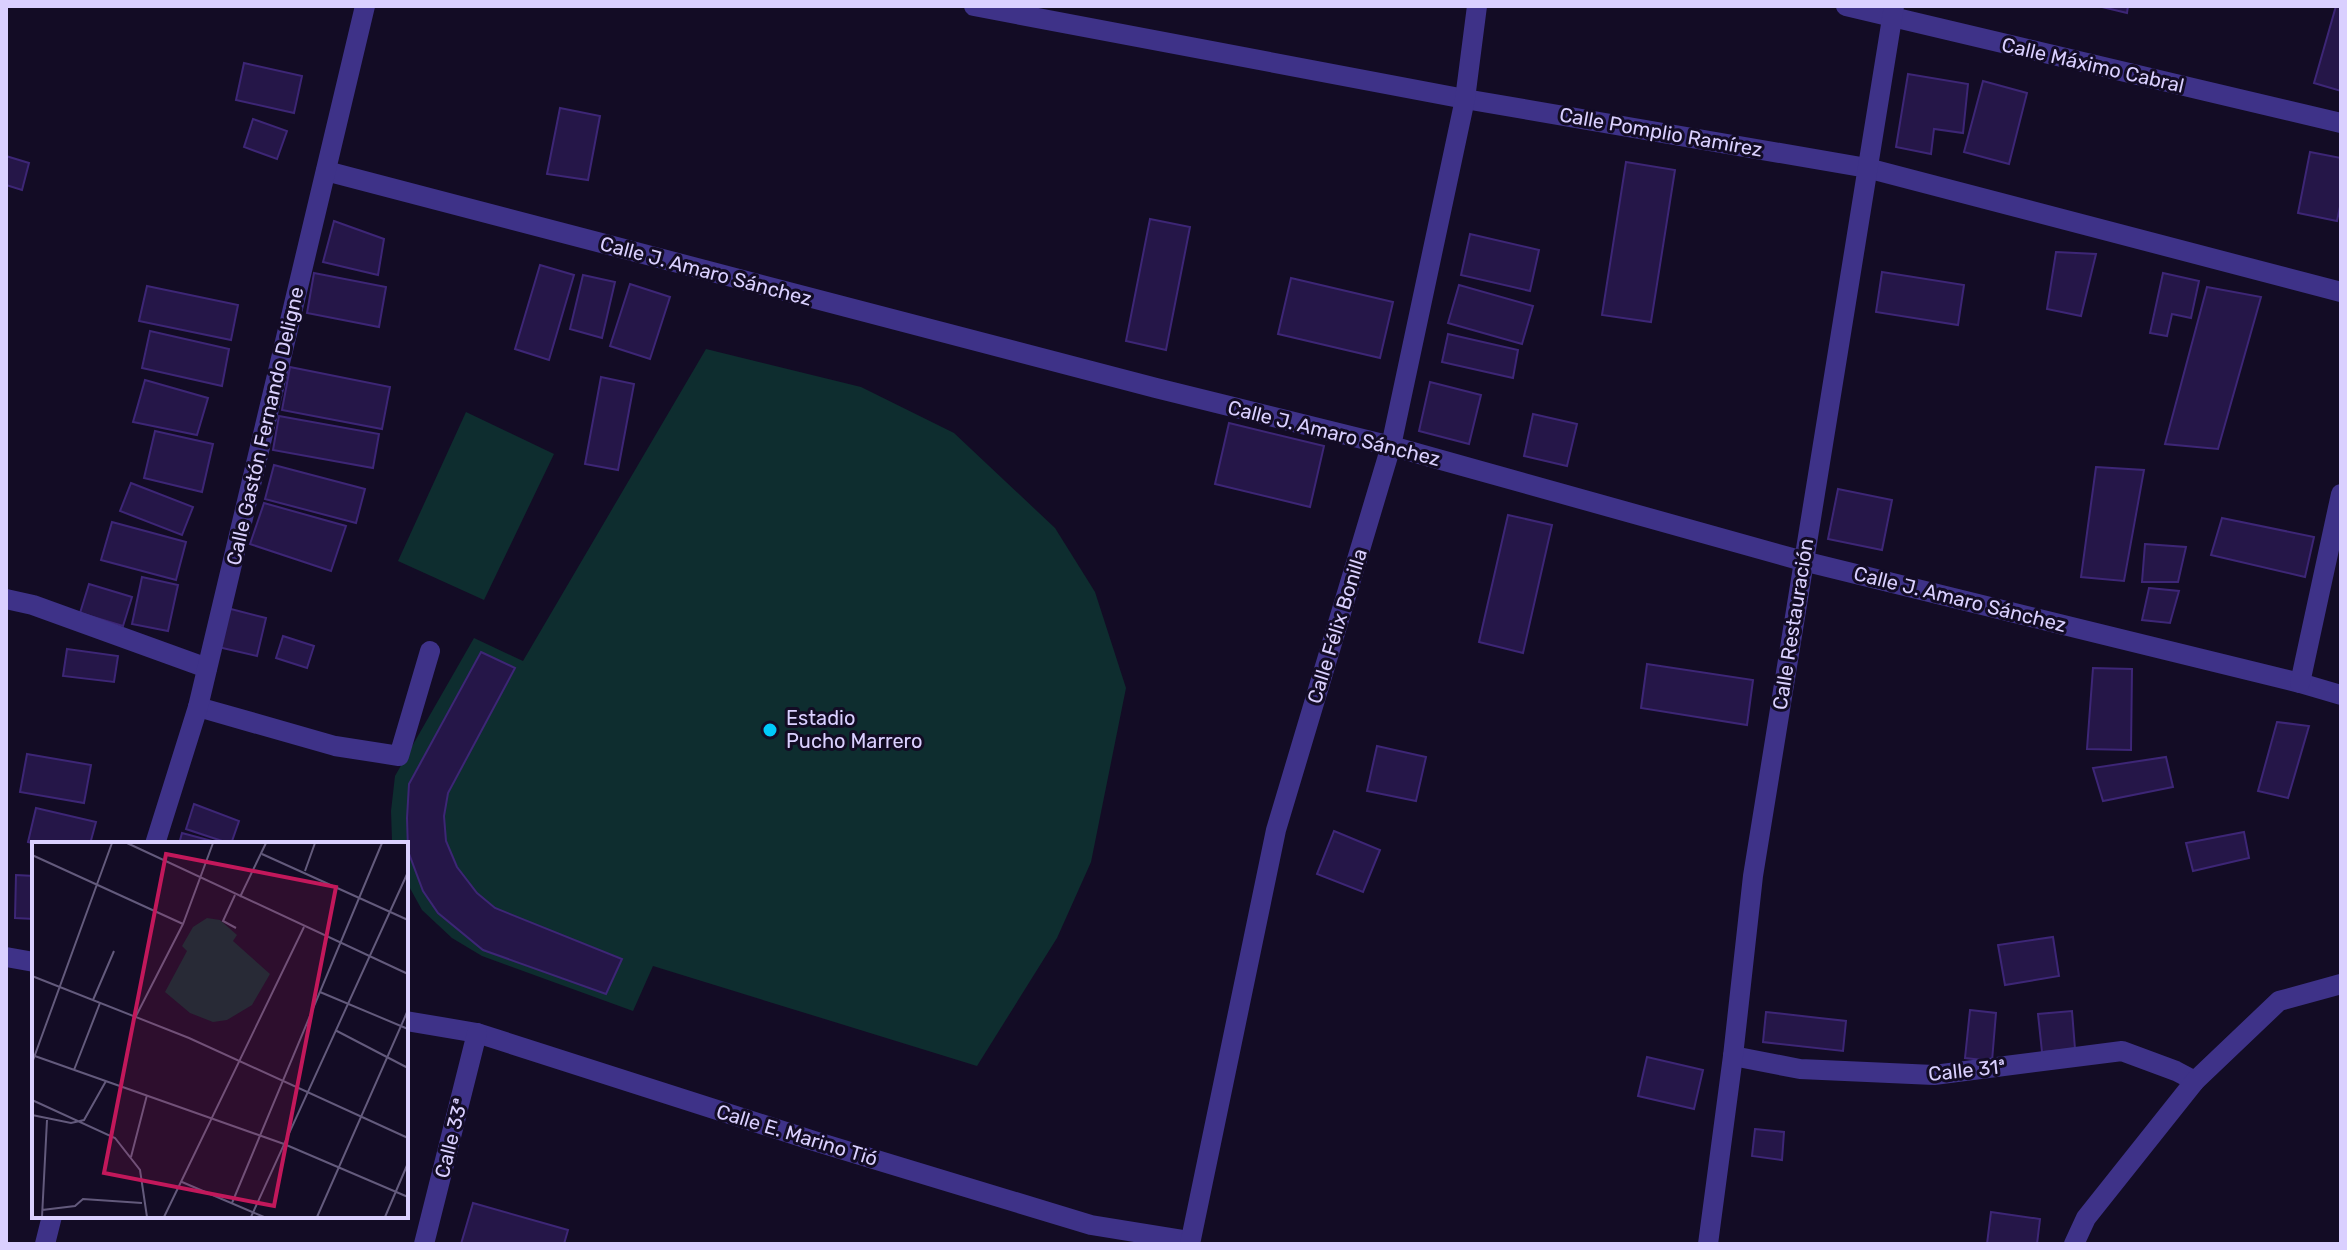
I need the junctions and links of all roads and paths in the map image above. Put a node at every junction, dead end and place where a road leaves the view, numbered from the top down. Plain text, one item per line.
1 (365, 6) edge
2 (974, 6) edge
3 (1477, 6) edge
4 (1846, 6) edge
5 (1892, 12) edge
6 (1465, 99) junction
7 (2341, 123) edge
8 (1867, 168) junction
9 (326, 171) junction
10 (2341, 292) edge
11 (1391, 446) junction
12 (2341, 494) edge
13 (1803, 561) junction
14 (6, 599) edge
15 (430, 651) dead end
16 (207, 668) junction
17 (2300, 683) junction
18 (2341, 695) edge
19 (198, 707) junction
20 (156, 842) edge
21 (6, 957) edge
22 (32, 962) edge
23 (2341, 984) edge
24 (408, 1021) edge
25 (477, 1033) junction
26 (1733, 1056) junction
27 (2195, 1081) junction
28 (52, 1218) edge
29 (1190, 1243) edge
30 (45, 1244) edge
31 (424, 1244) edge
32 (1708, 1244) edge
33 (2074, 1244) edge

1 - 9 street, Calle Gastón Fernando Deligne
2 - 6 street, Calle Pomplio Ramírez
3 - 6 street, Calle Félix Bonilla
4 - 5 street, Calle Máximo Cabral
5 - 7 street, Calle Máximo Cabral
5 - 8 street, Calle Restauración
6 - 8 street, Calle Pomplio Ramírez
6 - 11 street, Calle Félix Bonilla
8 - 10 street, Calle Pomplio Ramírez
8 - 13 street, Calle Restauración
9 - 11 street, Calle J. Amaro Sánchez
9 - 16 street, Calle Gastón Fernando Deligne
11 - 13 street, Calle J. Amaro Sánchez
11 - 29 street, Calle Félix Bonilla
12 - 17 street
13 - 17 street, Calle J. Amaro Sánchez
13 - 26 street, Calle Restauración
14 - 16 street
15 - 19 street
16 - 19 street, Calle Gastón Fernando Deligne
17 - 18 street, Calle J. Amaro Sánchez
19 - 20 street, Calle Gastón Fernando Deligne
21 - 22 street
23 - 27 street
24 - 25 street, Calle E. Marino Tió
25 - 29 street, Calle E. Marino Tió
25 - 31 street, Calle 33ª
26 - 27 street, Calle 31ª
26 - 32 street, Calle Restauración
27 - 33 street
28 - 30 street

